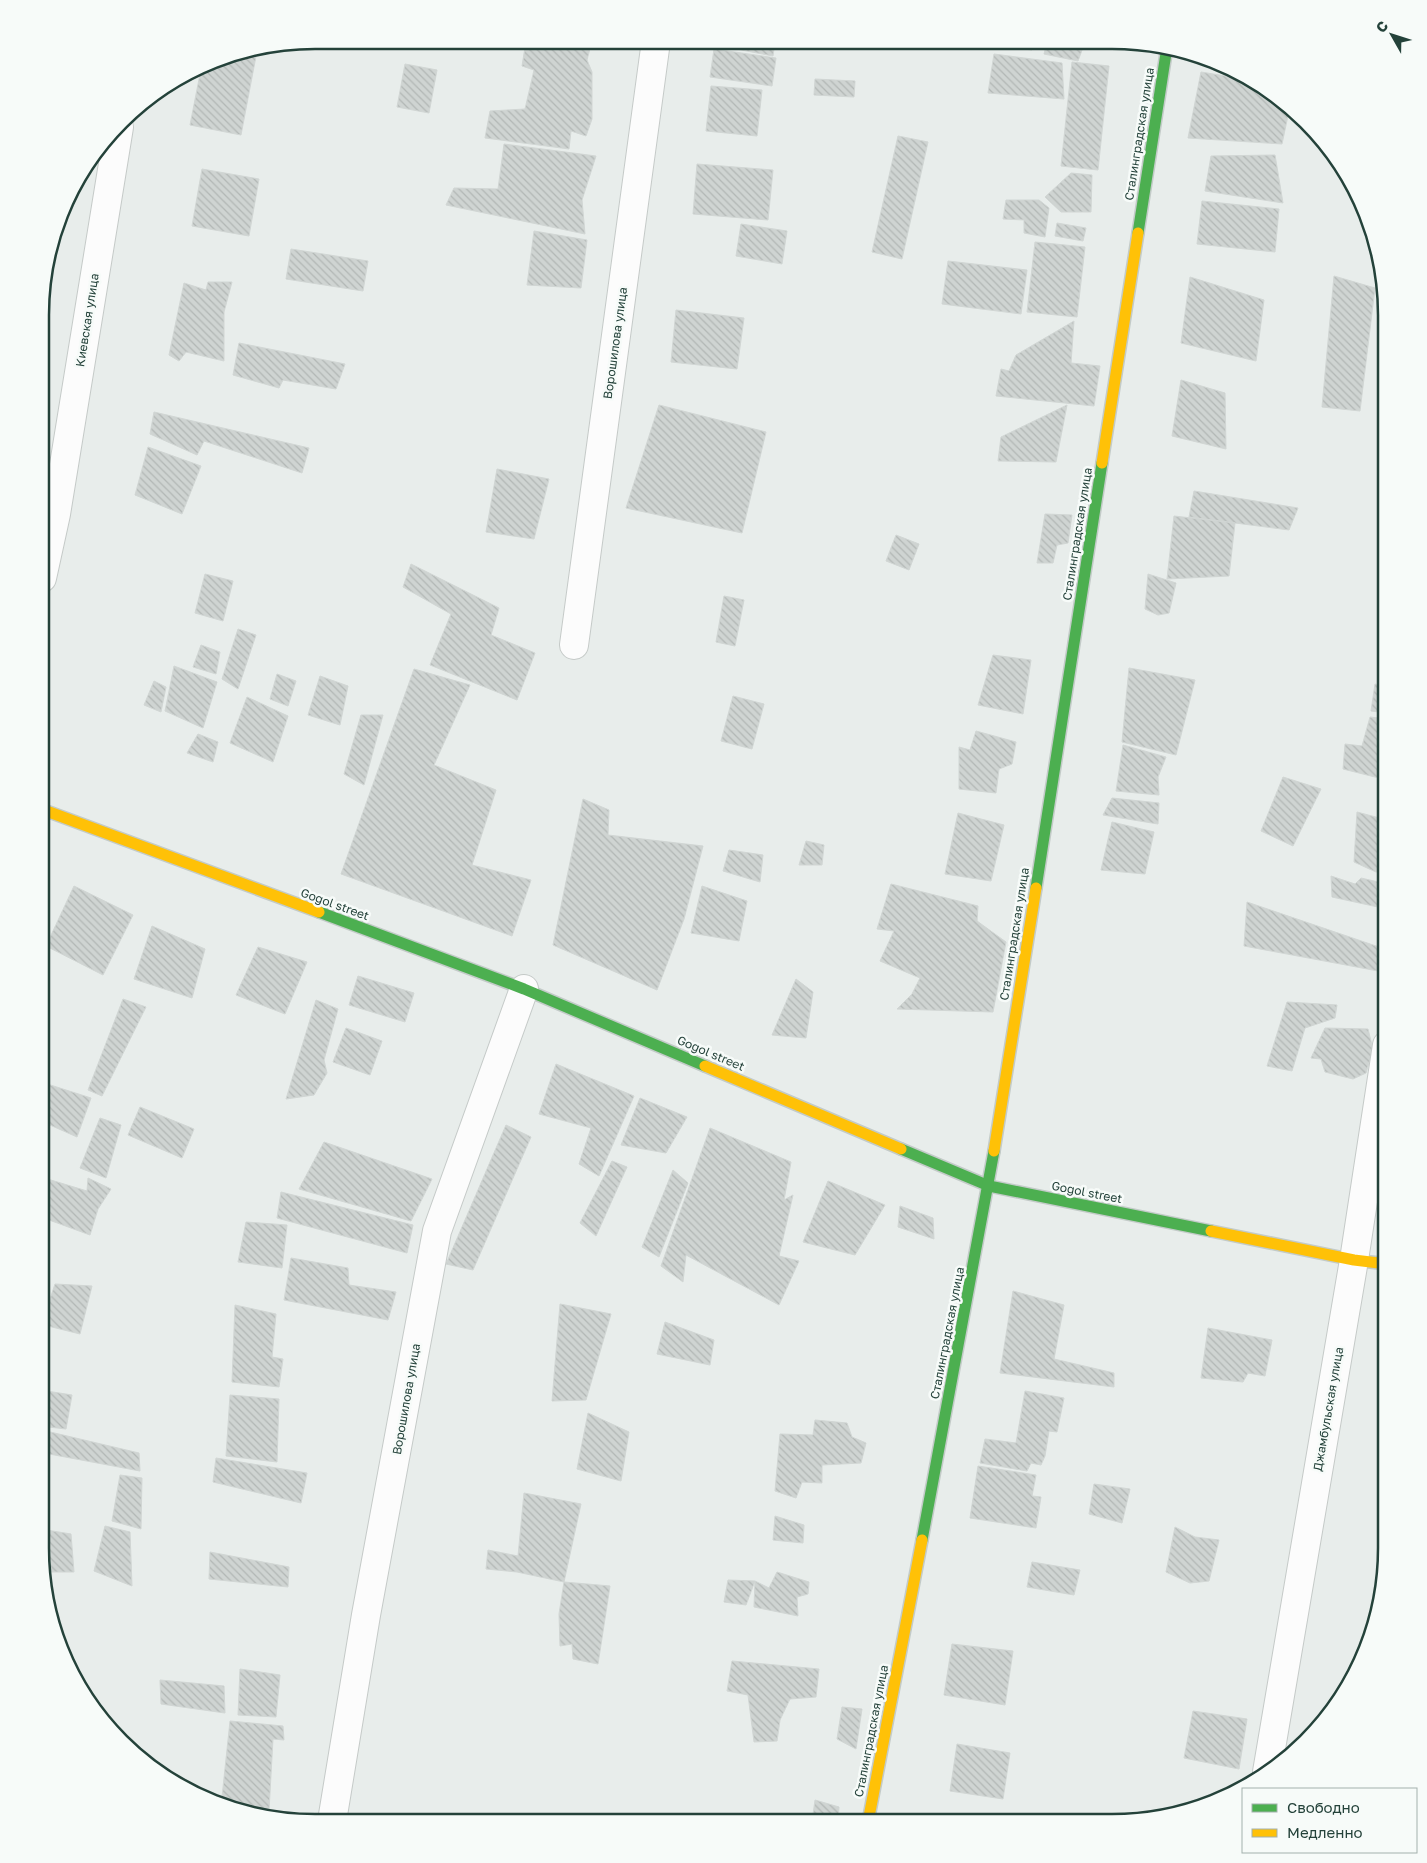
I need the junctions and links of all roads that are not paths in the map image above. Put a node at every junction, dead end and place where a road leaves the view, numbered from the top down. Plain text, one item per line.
1 (655, 49) edge
2 (1166, 54) edge
3 (116, 138) edge
4 (49, 546) edge
5 (574, 646) dead end
6 (49, 812) edge
7 (524, 989) junction
8 (1378, 1104) edge
9 (989, 1186) junction
10 (1354, 1260) junction
11 (1378, 1263) edge
12 (1269, 1763) edge
13 (333, 1814) edge
14 (870, 1814) edge

1 - 5 street, Ворошилова улица
2 - 9 street, Сталинградская улица
3 - 4 street, Киевская улица
6 - 7 street, Gogol street
7 - 9 street, Gogol street
7 - 13 street, Ворошилова улица
8 - 10 street, Джамбульская улица
9 - 10 street, Gogol street
9 - 14 street, Сталинградская улица
10 - 11 street, Gogol street
10 - 12 street, Джамбульская улица

